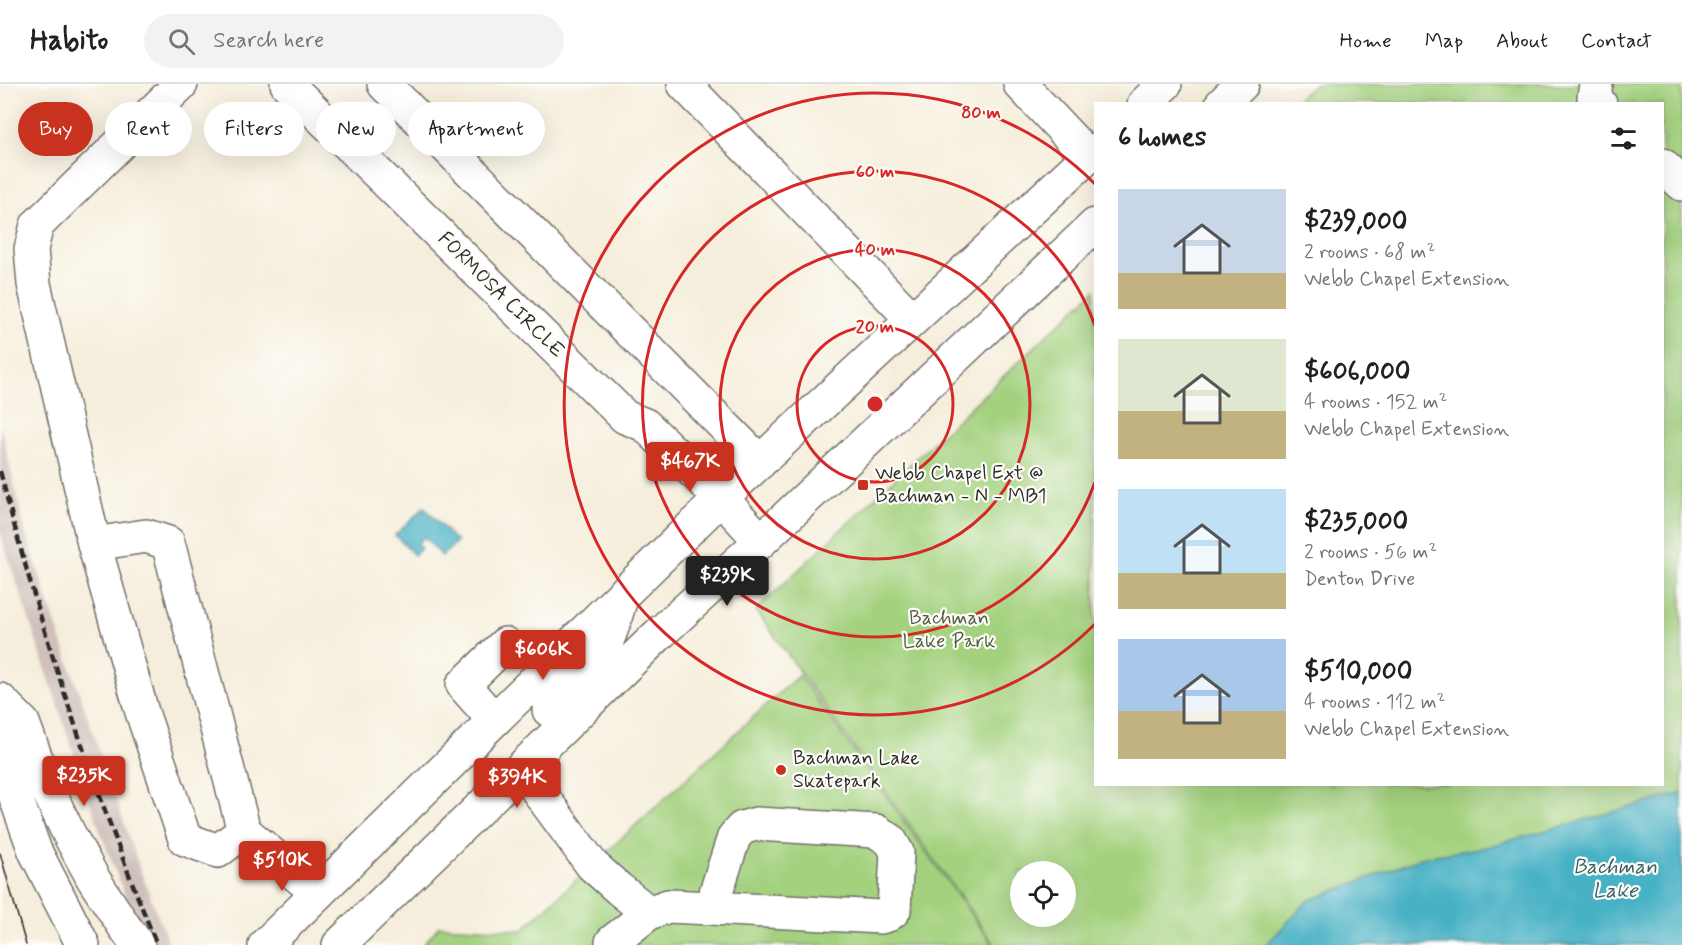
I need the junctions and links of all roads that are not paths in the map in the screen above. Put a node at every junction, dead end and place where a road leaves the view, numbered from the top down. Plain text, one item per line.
1 (181, 84) edge
2 (287, 84) edge
3 (384, 84) edge
4 (684, 84) edge
5 (1020, 84) edge
6 (1165, 84) edge
7 (1242, 84) edge
8 (1146, 102) edge
9 (1224, 102) edge
10 (1093, 157) edge
11 (1664, 167) edge
12 (1682, 184) edge
13 (1094, 226) edge
14 (912, 319) junction
15 (759, 462) junction
16 (721, 498) junction
17 (761, 541) junction
18 (94, 544) junction
19 (622, 595) junction
20 (506, 644) dead end
21 (0, 700) edge
22 (494, 720) junction
23 (0, 732) edge
24 (524, 767) junction
25 (244, 831) junction
26 (318, 893) junction
27 (711, 908) junction
28 (649, 913) junction
29 (612, 942) dead end
30 (83, 945) edge
31 (138, 945) edge
32 (265, 945) edge
33 (339, 945) edge

1 - 18 main road
2 - 16 main road, FORMOSA CIRCLE
3 - 15 main road
4 - 14 main road
5 - 10 main road
6 - 8 main road
7 - 9 main road
10 - 14 main road
11 - 12 main road
13 - 17 main road
14 - 15 main road
15 - 16 main road
16 - 17 main road, FORMOSA CIRCLE
16 - 19 main road
17 - 24 main road
18 - 25 main road
18 - 25 main road
19 - 22 main road
19 - 24 main road
20 - 22 main road
21 - 31 main road
22 - 26 main road
23 - 30 main road
24 - 28 main road
24 - 33 main road
25 - 26 main road
26 - 32 main road
27 - 27 main road
27 - 28 main road
28 - 29 main road

